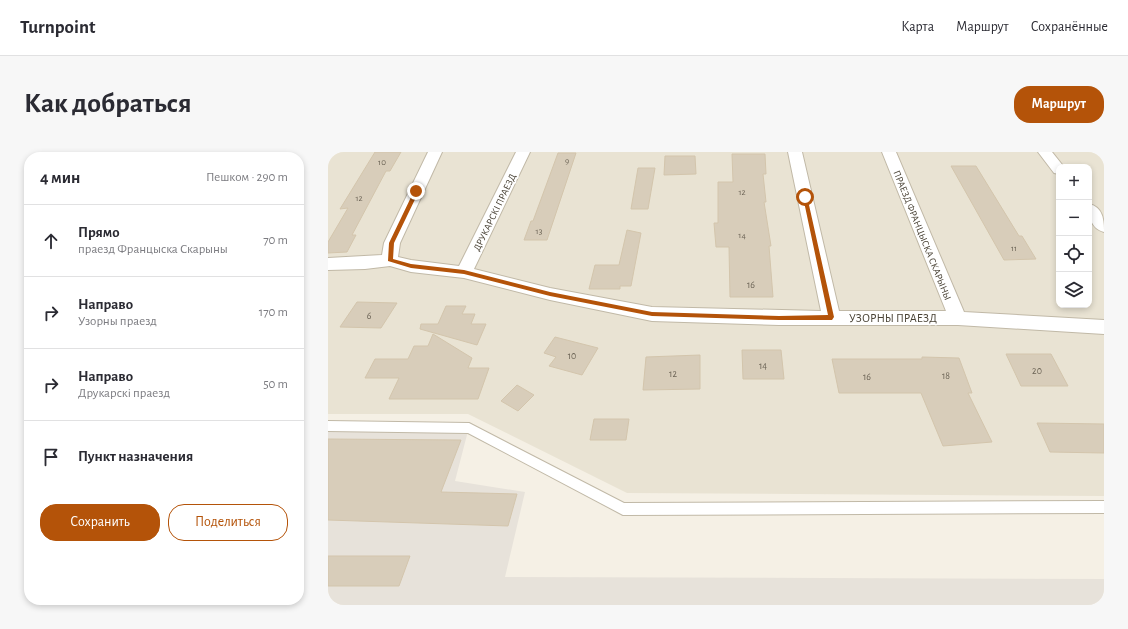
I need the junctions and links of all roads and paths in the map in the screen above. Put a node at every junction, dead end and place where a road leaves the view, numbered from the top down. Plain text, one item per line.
1 (435, 152) edge
2 (523, 152) edge
3 (795, 152) edge
4 (889, 152) edge
5 (1045, 152) edge
6 (1056, 166) edge
7 (1092, 212) edge
8 (1104, 227) edge
9 (390, 260) junction
10 (328, 264) edge
11 (464, 272) junction
12 (832, 317) junction
13 (958, 318) junction
14 (1104, 327) edge
15 (328, 426) edge
16 (1104, 507) edge

1 - 9 street
2 - 11 street, ДРУКАРСКІ ПРАЕЗД
3 - 12 street
4 - 13 street, ПРАЕЗД ФРАНЦЫСКА СКАРЫНЫ
5 - 6 street
7 - 8 street
9 - 10 street, УЗОРНЫ ПРАЕЗД
9 - 11 street, УЗОРНЫ ПРАЕЗД
11 - 12 street, УЗОРНЫ ПРАЕЗД
12 - 13 street, УЗОРНЫ ПРАЕЗД
13 - 14 street, УЗОРНЫ ПРАЕЗД
15 - 16 lane

